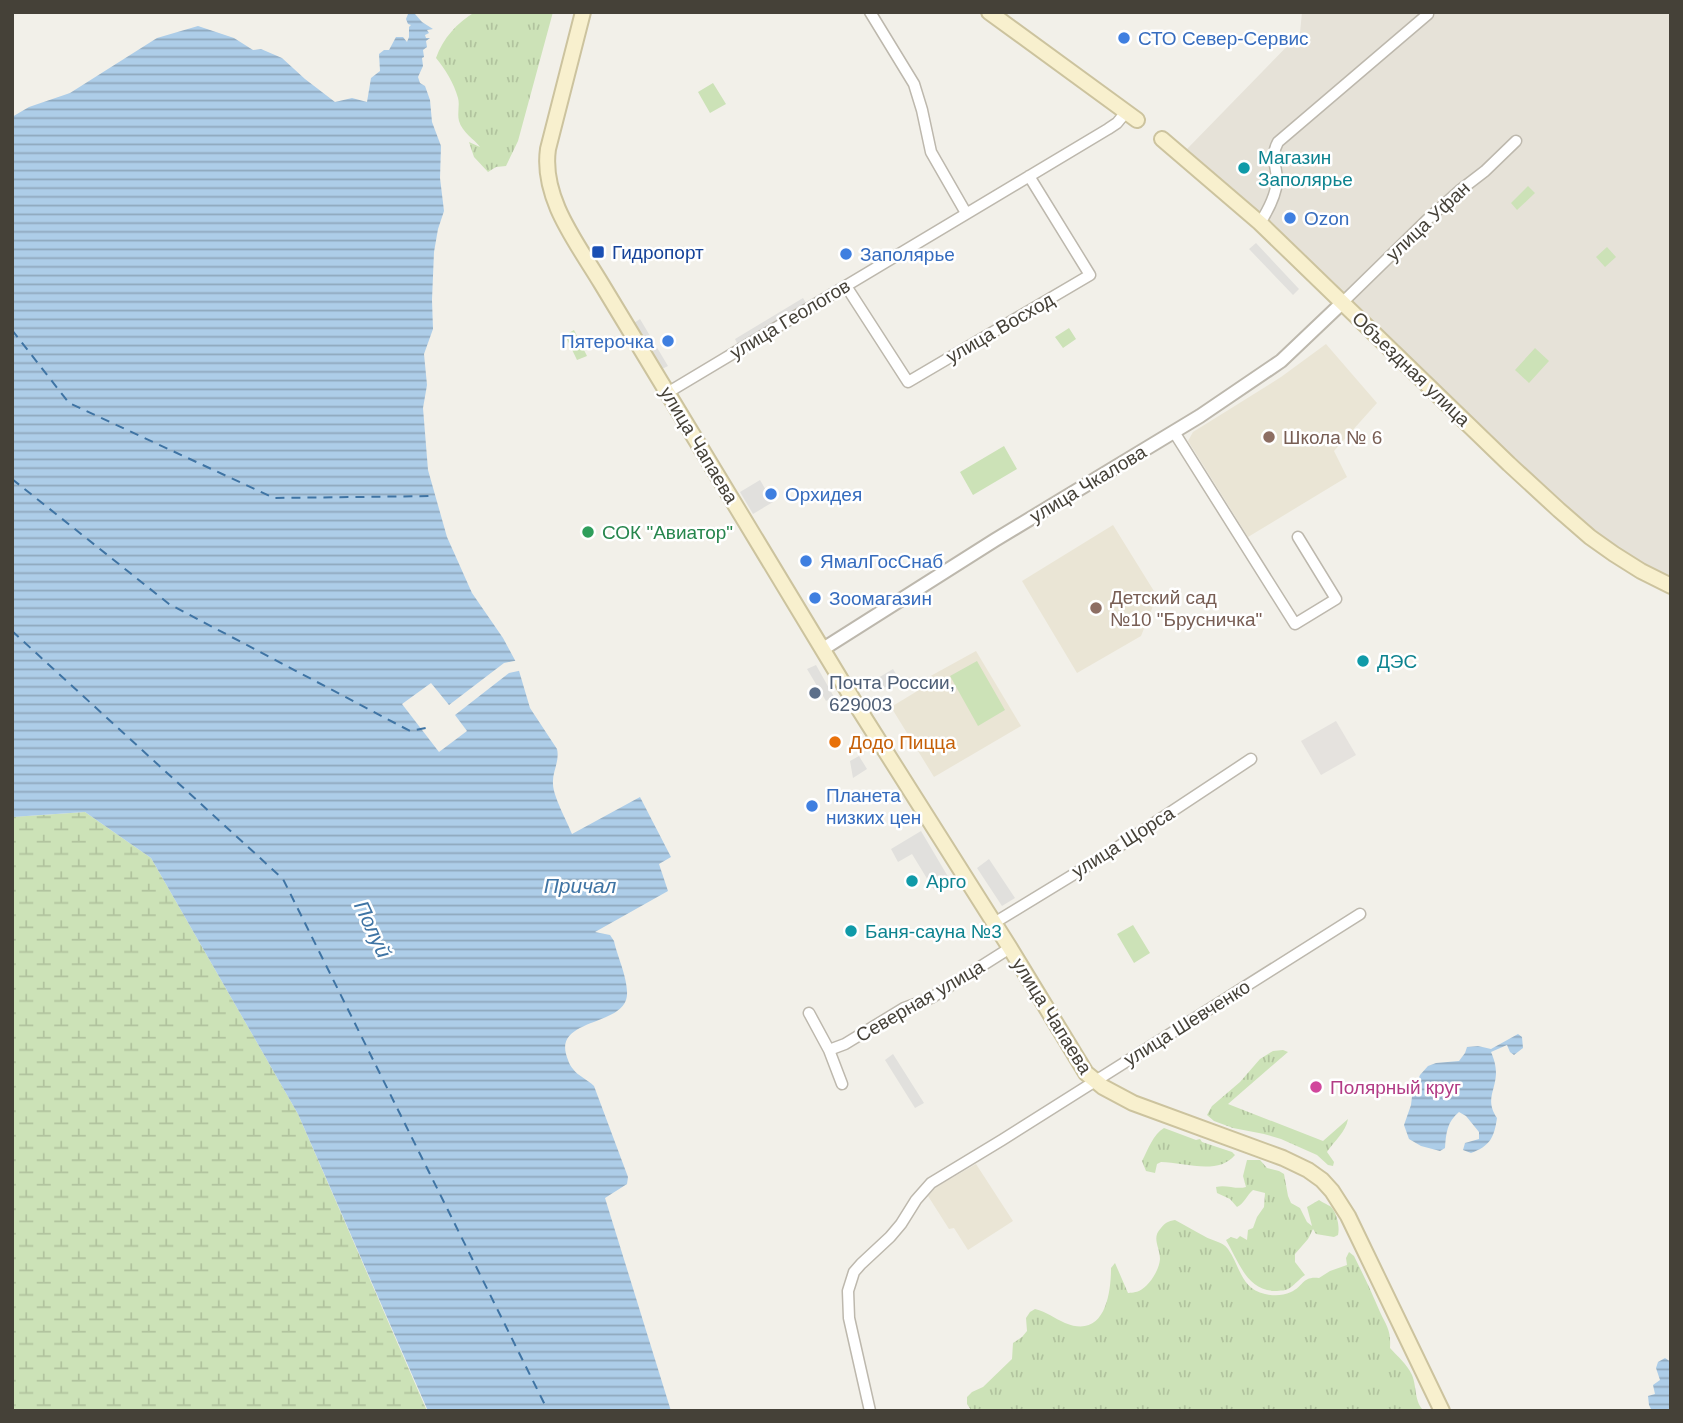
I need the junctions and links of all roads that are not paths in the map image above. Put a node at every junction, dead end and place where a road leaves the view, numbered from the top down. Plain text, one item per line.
1 (583, 12) edge
2 (870, 12) edge
3 (989, 12) edge
4 (1428, 14) dead end
5 (1132, 116) joint
6 (1162, 139) dead end
7 (1516, 141) dead end
8 (1029, 176) junction
9 (966, 213) junction
10 (1260, 223) junction
11 (846, 286) junction
12 (1342, 303) junction
13 (667, 393) junction
14 (1174, 432) junction
15 (1298, 537) dead end
16 (1671, 586) edge
17 (822, 649) junction
18 (1251, 759) dead end
19 (1360, 914) dead end
20 (994, 923) junction
21 (1010, 948) junction
22 (808, 1013) dead end
23 (829, 1050) junction
24 (1095, 1082) junction
25 (842, 1084) dead end
26 (870, 1411) edge
27 (1442, 1411) edge

1 - 13 main road, улица Чапаева
2 - 9 street
3 - 5 main road
4 - 10 street
5 - 8 street, улица Геологов
6 - 10 main road, Объездная улица
7 - 12 street, улица Уфан
8 - 9 street, улица Геологов
8 - 11 street, улица Восход
9 - 11 street, улица Геологов
10 - 12 main road, Объездная улица
11 - 13 street, улица Геологов
12 - 14 street, улица Чкалова
12 - 16 main road, Объездная улица
13 - 17 main road, улица Чапаева
14 - 15 street
14 - 17 street, улица Чкалова
17 - 20 main road, улица Чапаева
18 - 20 street, улица Щорса
19 - 24 street, улица Шевченко
20 - 21 main road, улица Чапаева
21 - 23 street, Северная улица
21 - 24 main road, улица Чапаева
22 - 23 street
23 - 25 street
24 - 26 street, улица Шевченко
24 - 27 main road, улица Чапаева

